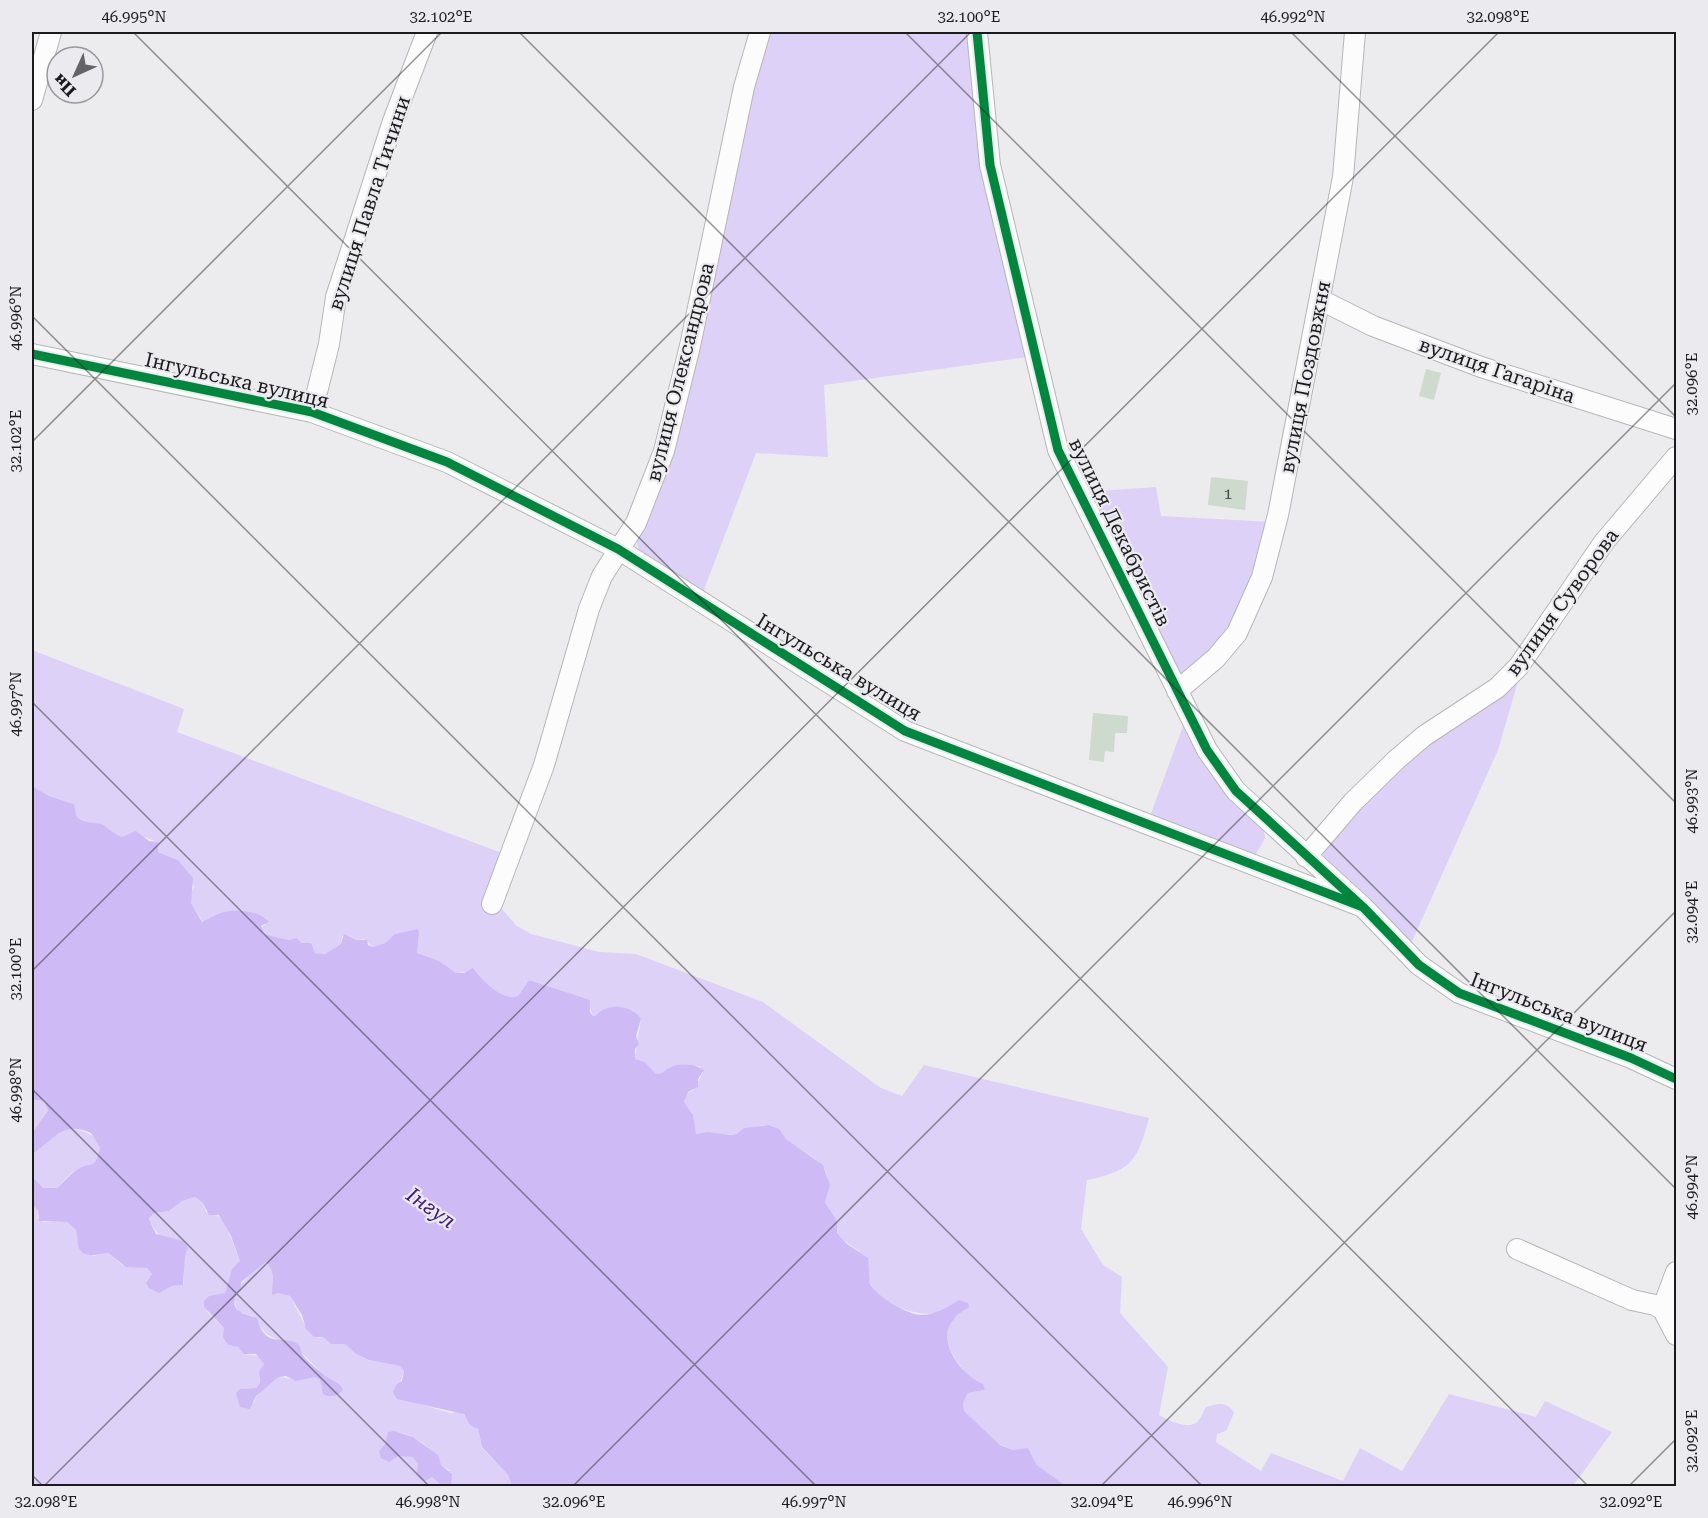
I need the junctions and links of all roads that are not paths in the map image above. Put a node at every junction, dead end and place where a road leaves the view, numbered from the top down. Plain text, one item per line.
1 (51, 32) edge
2 (427, 32) edge
3 (760, 32) edge
4 (977, 32) edge
5 (1355, 32) edge
6 (32, 100) edge
7 (1321, 300) junction
8 (32, 354) edge
9 (312, 412) junction
10 (1677, 429) edge
11 (1677, 457) edge
12 (618, 549) junction
13 (1177, 691) junction
14 (1306, 857) junction
15 (492, 904) dead end
16 (1363, 907) junction
17 (1677, 1079) edge
18 (1517, 1249) dead end
19 (1674, 1276) edge
20 (1646, 1302) junction
21 (1674, 1329) edge

1 - 6 street
2 - 9 street, вулиця Павла Тичини
3 - 12 street, вулиця Олександрова
4 - 13 street, вулиця Декабристів
5 - 7 street, вулиця Поздовжня
7 - 10 street, вулиця Гагаріна
7 - 13 street, вулиця Поздовжня
8 - 9 street, Інгульська вулиця
9 - 12 street, Інгульська вулиця
11 - 14 street, вулиця Суворова
12 - 15 street, вулиця Олександрова
12 - 16 street, Інгульська вулиця
13 - 14 street, вулиця Декабристів
14 - 16 street, вулиця Декабристів
16 - 17 street, Інгульська вулиця
18 - 20 street
19 - 20 street
19 - 21 street
20 - 21 street

